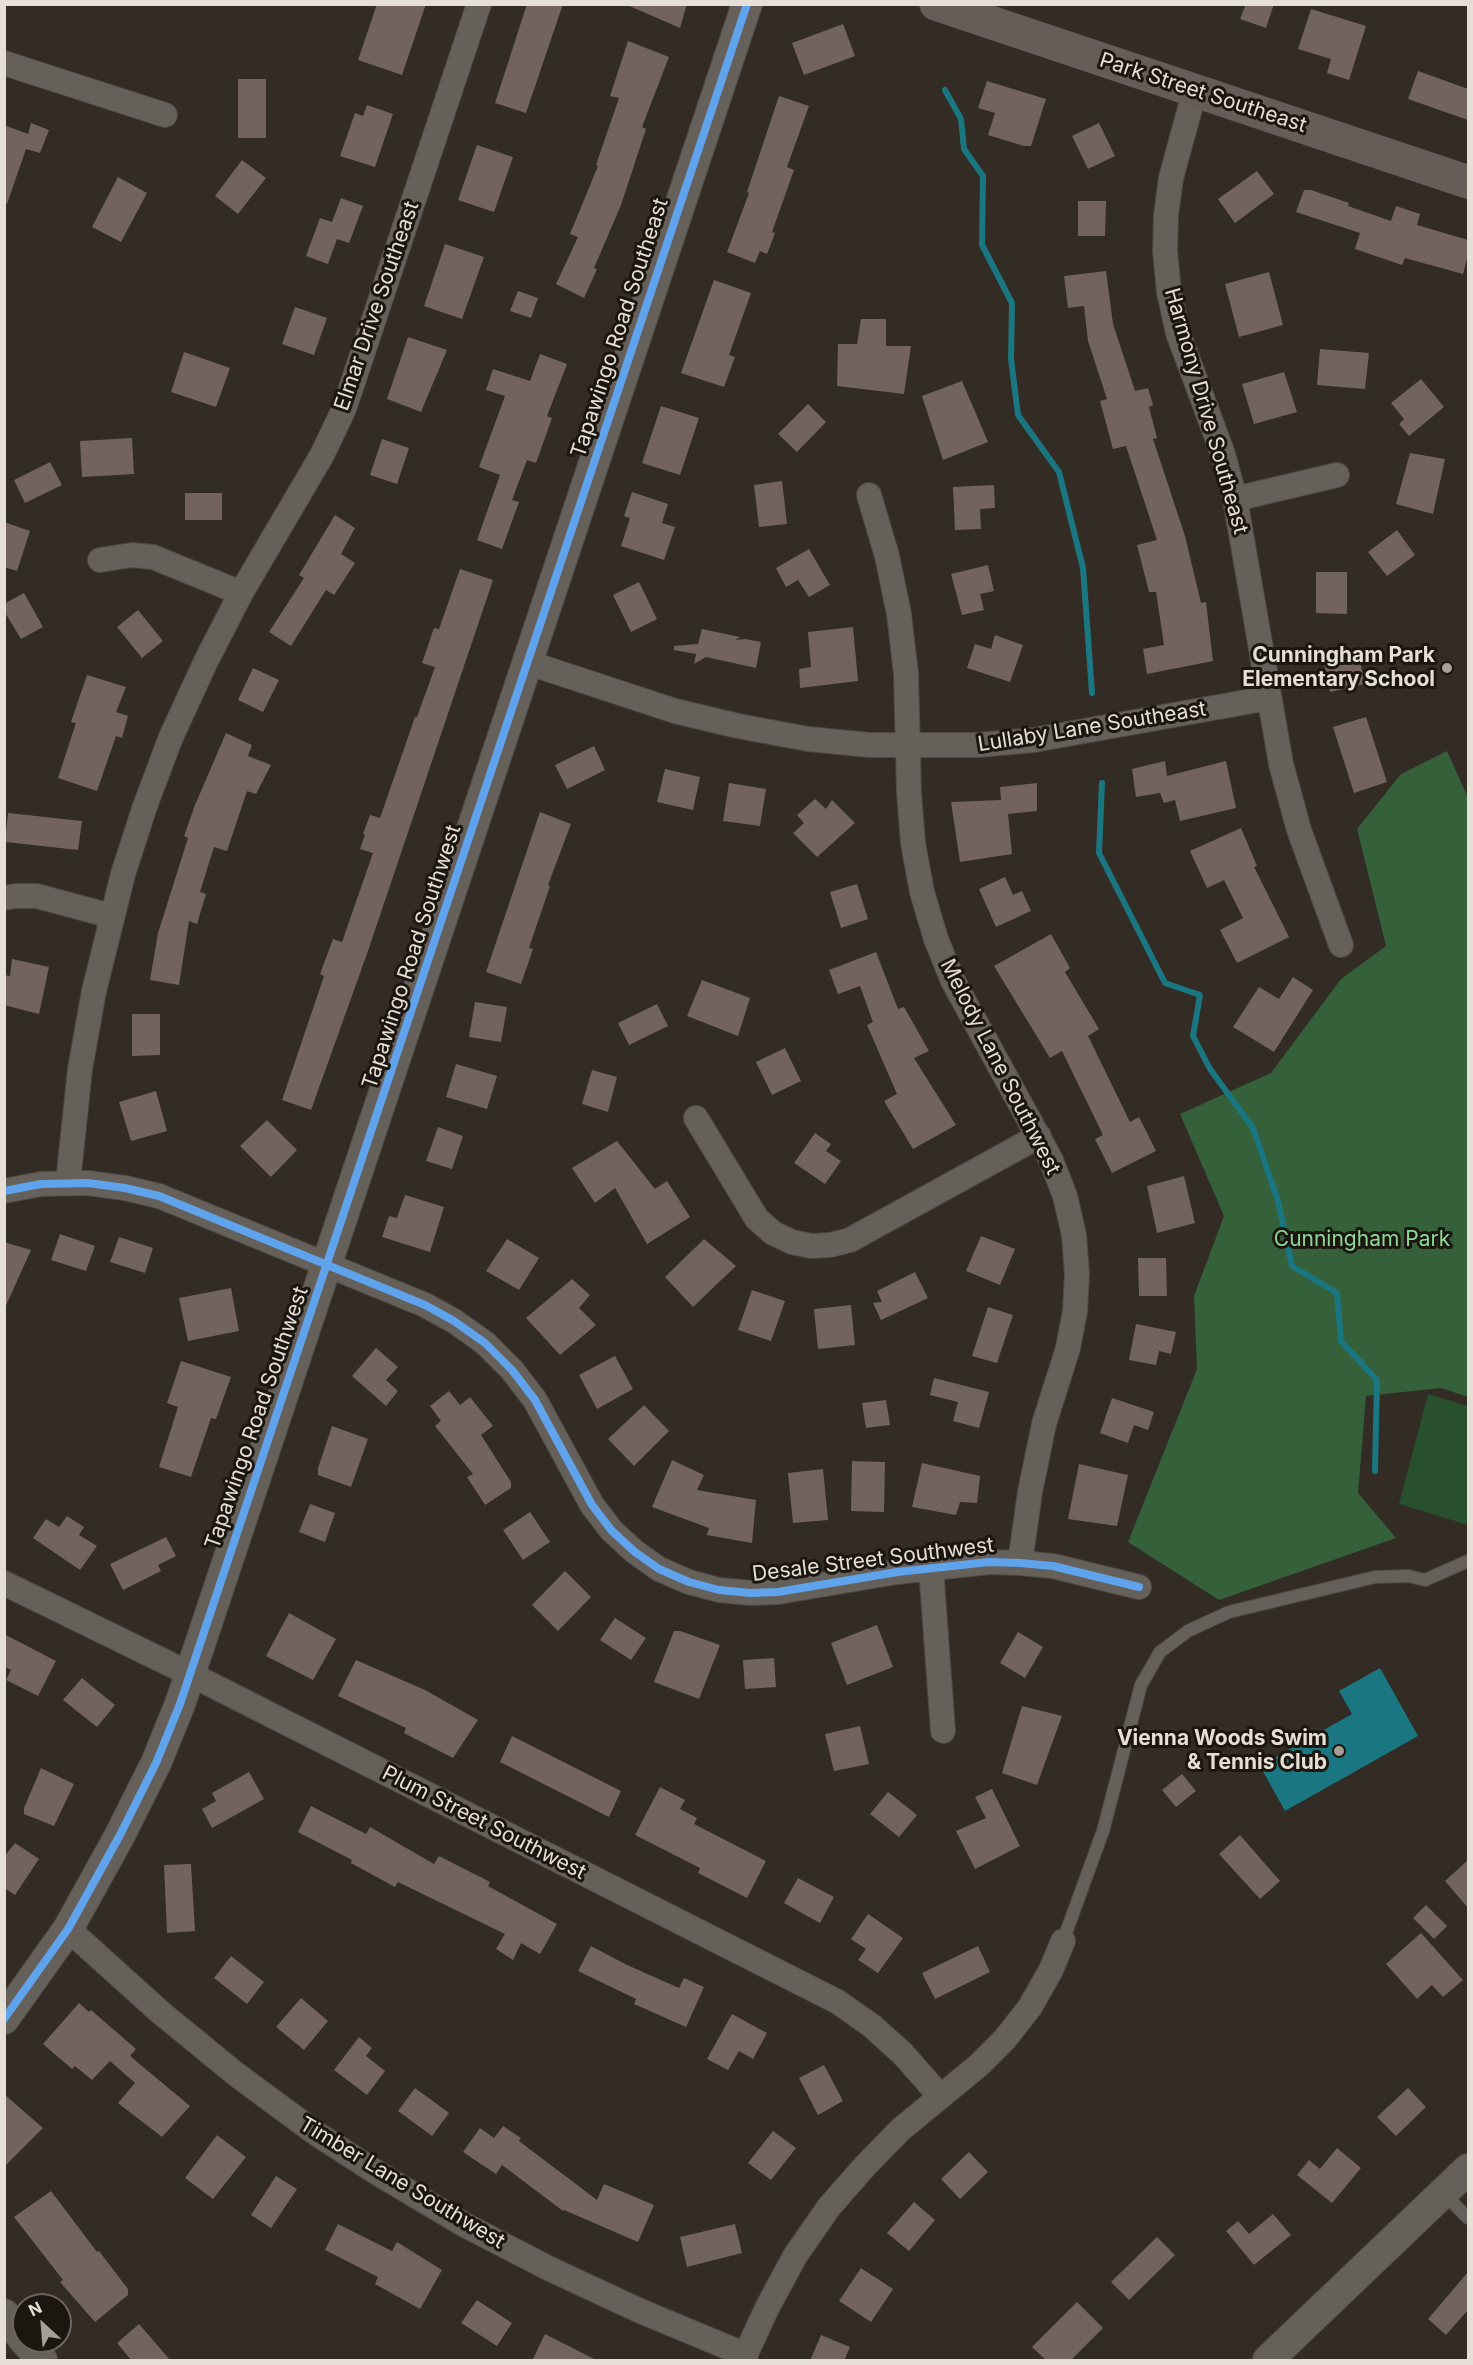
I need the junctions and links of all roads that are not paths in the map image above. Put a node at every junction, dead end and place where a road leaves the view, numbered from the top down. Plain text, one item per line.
1 (479, 4) edge
2 (747, 4) edge
3 (936, 4) edge
4 (4, 63) edge
5 (1195, 90) junction
6 (165, 115) dead end
7 (1468, 182) edge
8 (1337, 476) dead end
9 (869, 495) dead end
10 (1235, 499) junction
11 (100, 560) dead end
12 (241, 593) junction
13 (529, 663) junction
14 (1269, 698) junction
15 (909, 747) junction
16 (4, 898) edge
17 (111, 916) junction
18 (1341, 945) dead end
19 (696, 1118) dead end
20 (1039, 1136) junction
21 (68, 1182) junction
22 (4, 1191) edge
23 (328, 1265) junction
24 (1468, 1561) edge
25 (1020, 1563) junction
26 (931, 1568) junction
27 (4, 1583) edge
28 (1139, 1587) dead end
29 (190, 1674) junction
30 (943, 1731) dead end
31 (68, 1929) junction
32 (1063, 1941) joint
33 (4, 2019) edge
34 (940, 2096) junction
35 (1468, 2169) edge
36 (1443, 2193) junction
37 (1468, 2218) edge
38 (744, 2358) edge
39 (1268, 2361) edge

1 - 12 street, Elmar Drive Southeast
2 - 13 street, Tapawingo Road Southeast
3 - 5 main road, Park Street Southeast
4 - 6 street
5 - 7 main road, Park Street Southeast
5 - 10 street, Harmony Drive Southeast
8 - 10 street
9 - 15 street, Melody Lane Southwest
10 - 14 street, Harmony Drive Southeast
11 - 12 street
12 - 17 street, Elmar Drive Southeast
13 - 15 street, Lullaby Lane Southeast
13 - 23 street, Tapawingo Road Southwest
14 - 15 street, Lullaby Lane Southeast
14 - 18 street, Harmony Drive Southeast
15 - 20 street, Melody Lane Southwest
16 - 17 street
17 - 21 street, Elmar Drive Southeast
19 - 20 street
20 - 25 street, Melody Lane Southwest
21 - 22 street, Desale Street Southwest
21 - 23 street, Desale Street Southwest
23 - 26 street, Desale Street Southwest
23 - 29 street, Tapawingo Road Southwest
24 - 32 lane
25 - 26 street, Desale Street Southwest
25 - 28 street, Desale Street Southwest
26 - 30 street
27 - 29 street, Plum Street Southwest
29 - 31 street, Tapawingo Road Southwest
29 - 34 street, Plum Street Southwest
31 - 33 street, Tapawingo Road Southwest
31 - 38 street, Timber Lane Southwest
32 - 34 street
34 - 38 street
35 - 36 street
36 - 37 lane
36 - 39 street

